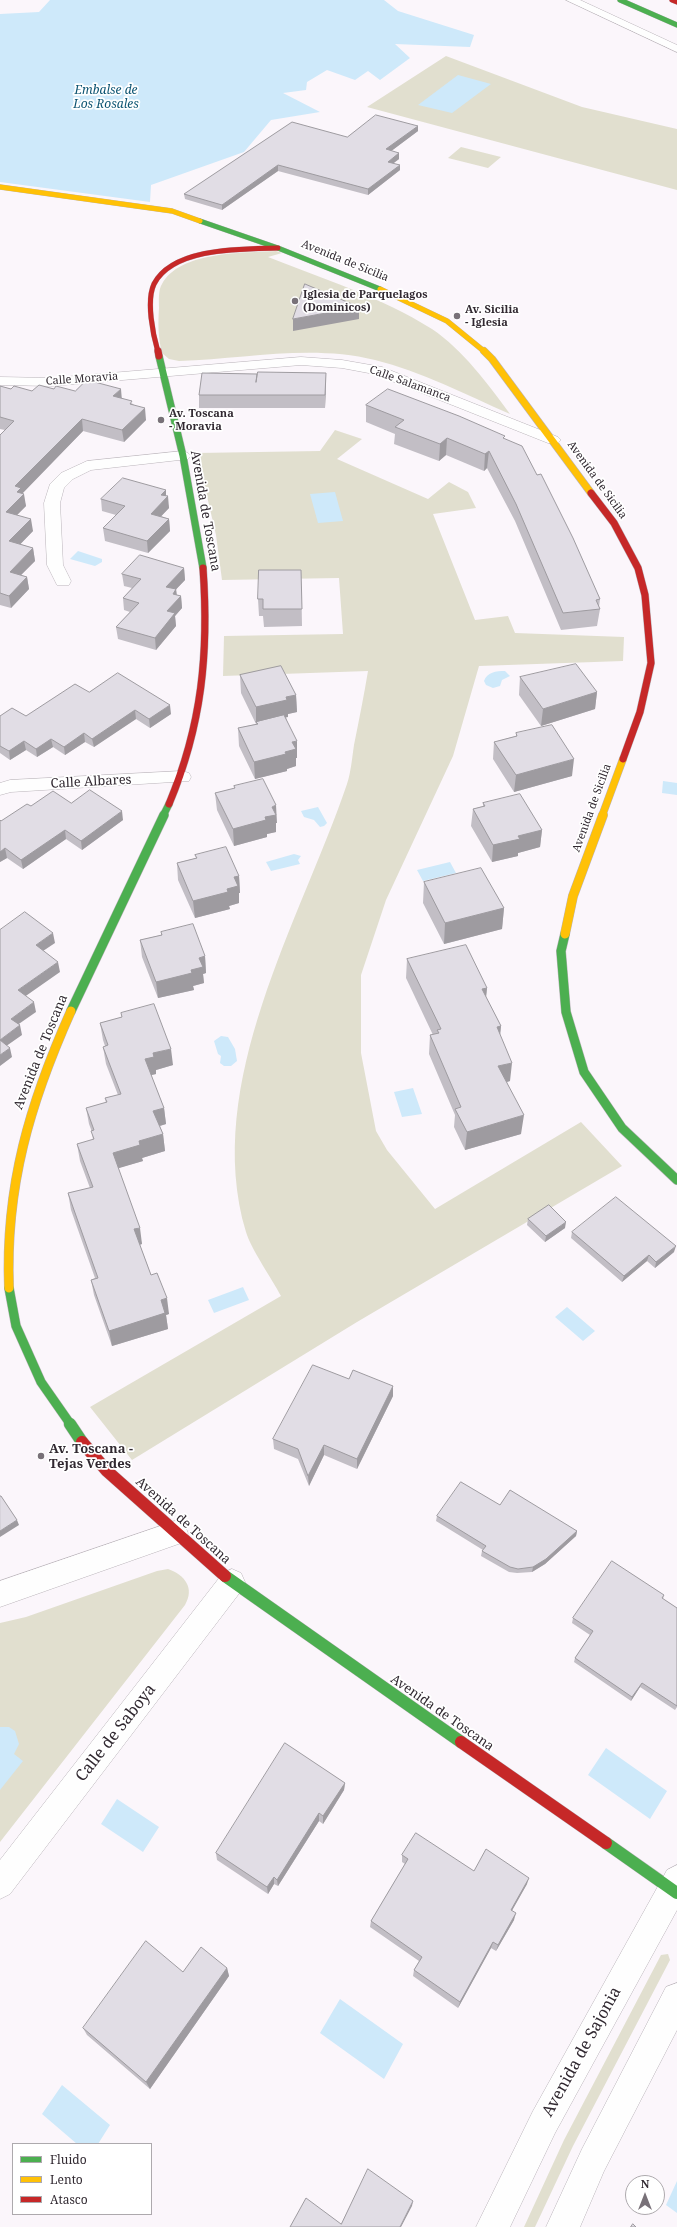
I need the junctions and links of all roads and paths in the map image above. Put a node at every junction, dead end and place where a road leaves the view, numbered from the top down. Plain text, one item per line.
1 (571, 0) edge
2 (620, 0) edge
3 (672, 0) edge
4 (677, 2) edge
5 (677, 25) edge
6 (677, 49) edge
7 (0, 187) edge
8 (278, 248) junction
9 (164, 373) junction
10 (0, 381) edge
11 (553, 440) junction
12 (183, 456) junction
13 (63, 581) dead end
14 (182, 777) junction
15 (0, 789) edge
16 (677, 1180) edge
17 (4, 1195) edge
18 (175, 1533) junction
19 (232, 1582) junction
20 (0, 1594) edge
21 (0, 1884) edge
22 (675, 1888) edge
23 (677, 1998) edge
24 (493, 2227) edge
25 (563, 2227) edge

1 - 6 street
2 - 5 main road
3 - 4 main road
7 - 8 main road, Avenida de Sicilia
8 - 9 main road, Avenida de Toscana
8 - 11 main road, Avenida de Sicilia
9 - 10 street, Calle Moravia
9 - 11 street, Calle Salamanca
9 - 12 main road, Avenida de Toscana
11 - 16 main road, Avenida de Sicilia
12 - 13 street
12 - 14 main road, Avenida de Toscana
14 - 15 street, Calle Albares
14 - 17 main road, Avenida de Toscana
17 - 18 main road, Avenida de Toscana
18 - 19 main road, Avenida de Toscana
18 - 20 street
19 - 21 street, Calle de Saboya
19 - 22 main road, Avenida de Toscana
22 - 24 street, Avenida de Sajonia
23 - 25 street

